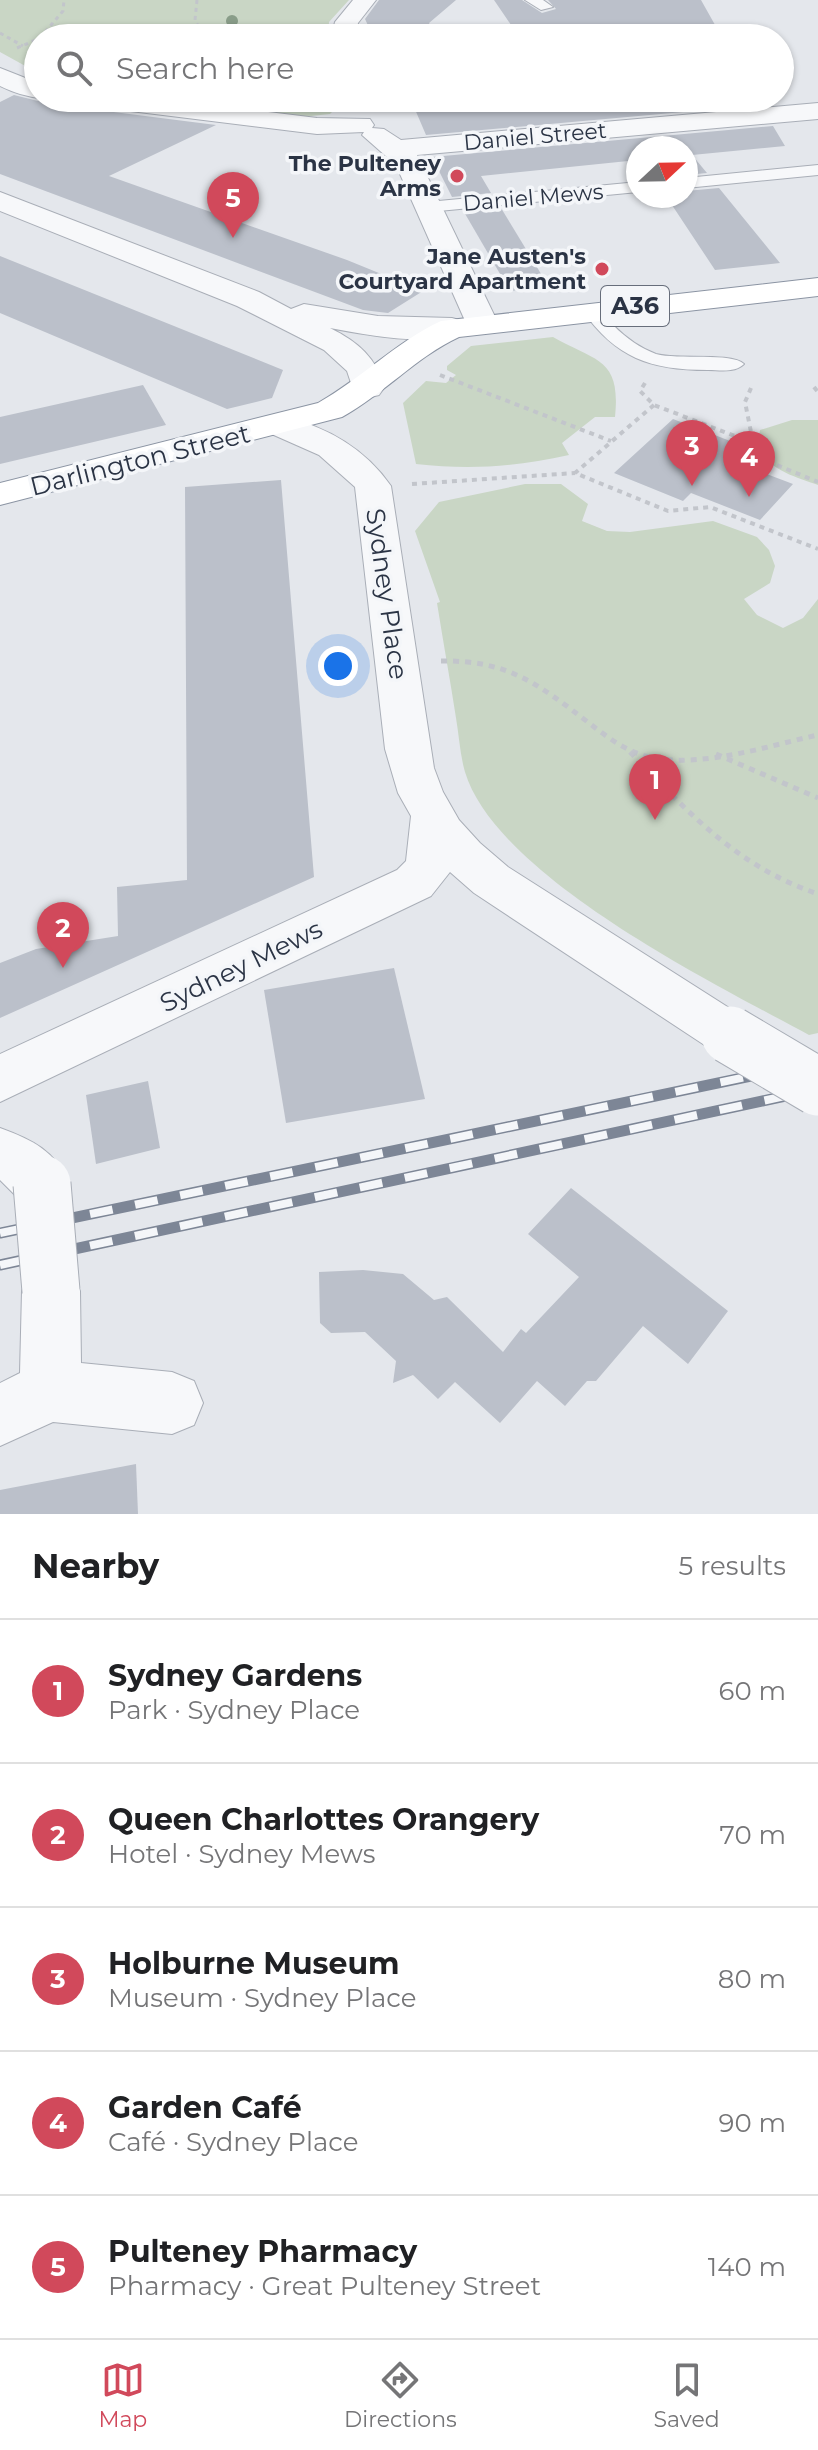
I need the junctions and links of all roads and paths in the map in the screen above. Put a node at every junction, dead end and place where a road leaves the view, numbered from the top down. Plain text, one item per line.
1 (64, 0) edge
2 (197, 0) edge
3 (365, 0) edge
4 (532, 0) edge
5 (546, 7) dead end
6 (52, 24) edge
7 (197, 24) edge
8 (346, 24) edge
9 (0, 33) edge
10 (24, 46) dead end
11 (0, 75) edge
12 (24, 87) edge
13 (818, 111) edge
14 (204, 112) edge
15 (352, 112) edge
16 (356, 112) edge
17 (396, 149) junction
18 (818, 170) edge
19 (698, 182) edge
20 (626, 188) edge
21 (0, 201) edge
22 (428, 207) junction
23 (818, 287) edge
24 (248, 299) junction
25 (591, 310) junction
26 (467, 326) junction
27 (658, 362) junction
28 (734, 364) dead end
29 (431, 371) dead end
30 (367, 388) junction
31 (751, 388) dead end
32 (654, 405) junction
33 (279, 425) junction
34 (611, 441) junction
35 (753, 443) junction
36 (575, 473) junction
37 (818, 482) edge
38 (373, 486) junction
39 (0, 494) edge
40 (818, 549) edge
41 (397, 666) junction
42 (818, 735) edge
43 (627, 749) junction
44 (715, 754) junction
45 (818, 798) edge
46 (434, 815) junction
47 (818, 894) edge
48 (0, 1079) edge
49 (818, 1087) edge
50 (21, 1168) edge
51 (26, 1403) edge
52 (172, 1403) dead end

1 - 6 path
2 - 7 path
3 - 8 street
4 - 5 lane
9 - 10 path
11 - 12 street
13 - 17 street, Daniel Street
14 - 15 street
16 - 17 street
17 - 22 street
18 - 19 lane
20 - 22 lane, Daniel Mews
21 - 24 street
22 - 26 street
23 - 25 highway, A36
24 - 26 street
24 - 30 street
25 - 26 highway, A36
25 - 27 lane
26 - 30 highway, A36
27 - 28 lane
27 - 32 path
29 - 34 path
30 - 33 highway, A36
31 - 35 path
32 - 34 path
32 - 35 path
33 - 38 street, Sydney Place
33 - 39 highway, Darlington Street / A36
34 - 36 path
35 - 37 path
36 - 38 path
36 - 40 path
38 - 41 street, Sydney Place
41 - 43 path
41 - 46 street, Sydney Place
42 - 44 path
43 - 44 path
43 - 47 path
44 - 45 path
46 - 48 street, Sydney Mews
46 - 49 street, Sydney Place, bridge
50 - 51 street, bridge
51 - 52 street

